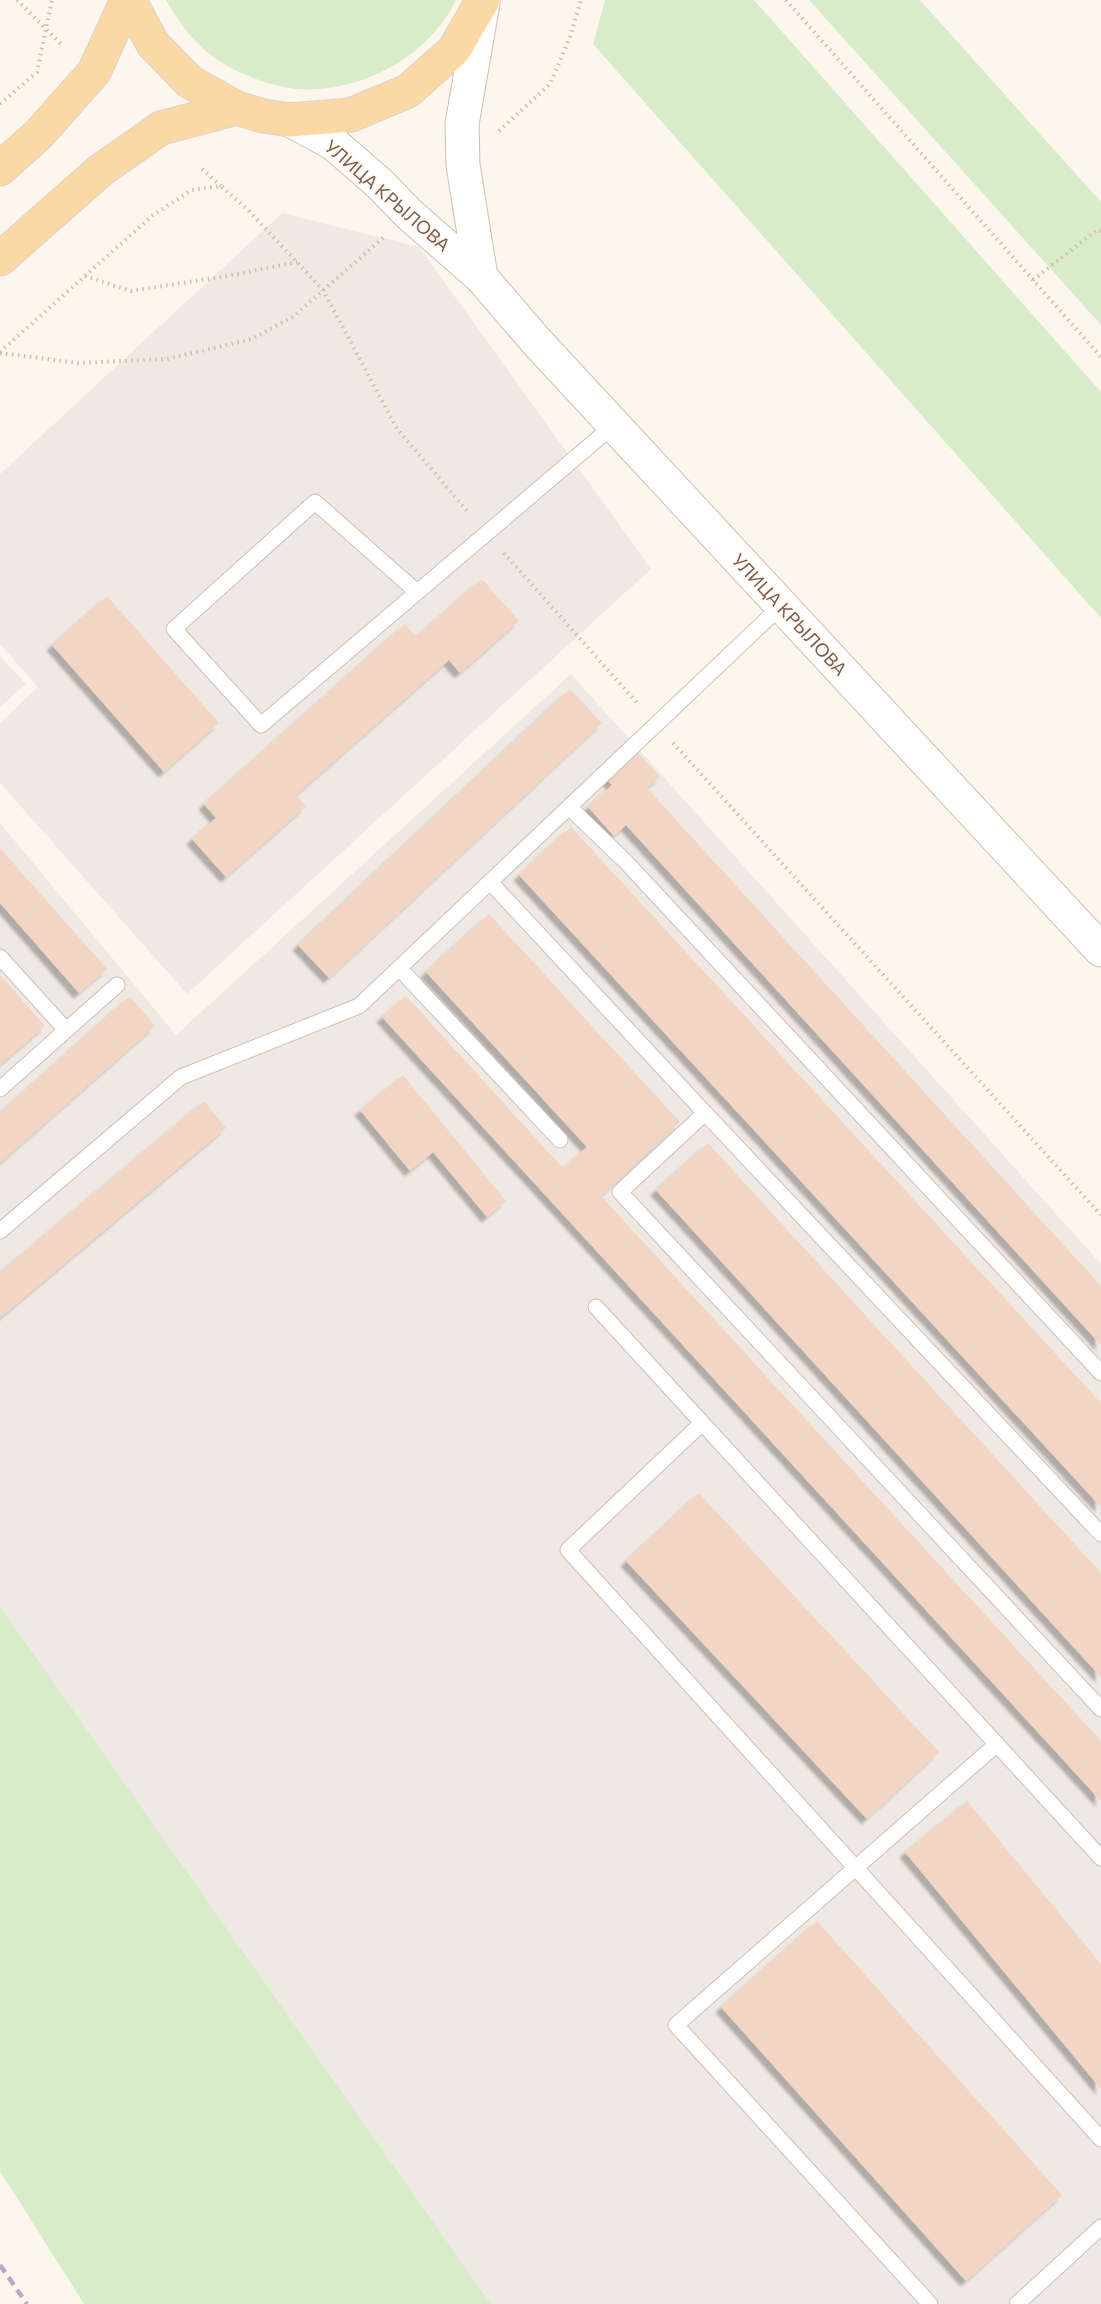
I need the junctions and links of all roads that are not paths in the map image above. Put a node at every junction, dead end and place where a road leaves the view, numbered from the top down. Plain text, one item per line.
1 (128, 0) edge
2 (484, 0) edge
3 (237, 108) junction
4 (290, 120) junction
5 (0, 169) edge
6 (0, 260) edge
7 (481, 277) junction
8 (614, 425) junction
9 (417, 592) junction
10 (781, 606) junction
11 (569, 807) junction
12 (490, 882) junction
13 (1101, 950) edge
14 (0, 957) edge
15 (399, 968) junction
16 (117, 985) dead end
17 (66, 1030) junction
18 (0, 1089) edge
19 (705, 1113) junction
20 (560, 1140) dead end
21 (0, 1231) edge
22 (596, 1307) dead end
23 (1101, 1373) edge
24 (702, 1423) junction
25 (1101, 1533) edge
26 (1101, 1709) edge
27 (997, 1744) junction
28 (1101, 1858) edge
29 (855, 1868) junction
30 (1101, 2139) edge
31 (1101, 2227) edge
32 (930, 2304) edge
33 (1017, 2304) edge

1 - 3 main road
1 - 5 main road
2 - 4 main road
2 - 7 street, УЛИЦА КРЫЛОВА
3 - 4 main road
3 - 6 main road
4 - 7 street, УЛИЦА КРЫЛОВА
7 - 8 street, УЛИЦА КРЫЛОВА
8 - 9 lane
8 - 10 street, УЛИЦА КРЫЛОВА
9 - 9 lane
10 - 11 lane
10 - 13 street, УЛИЦА КРЫЛОВА
11 - 12 lane
11 - 23 lane
12 - 15 lane
12 - 19 lane
14 - 17 lane
15 - 20 lane
15 - 21 lane
16 - 17 lane
17 - 18 lane
19 - 25 lane
19 - 26 lane
22 - 24 lane
24 - 27 lane
24 - 29 lane
27 - 28 lane
27 - 29 lane
29 - 30 lane
29 - 32 lane
31 - 33 lane

